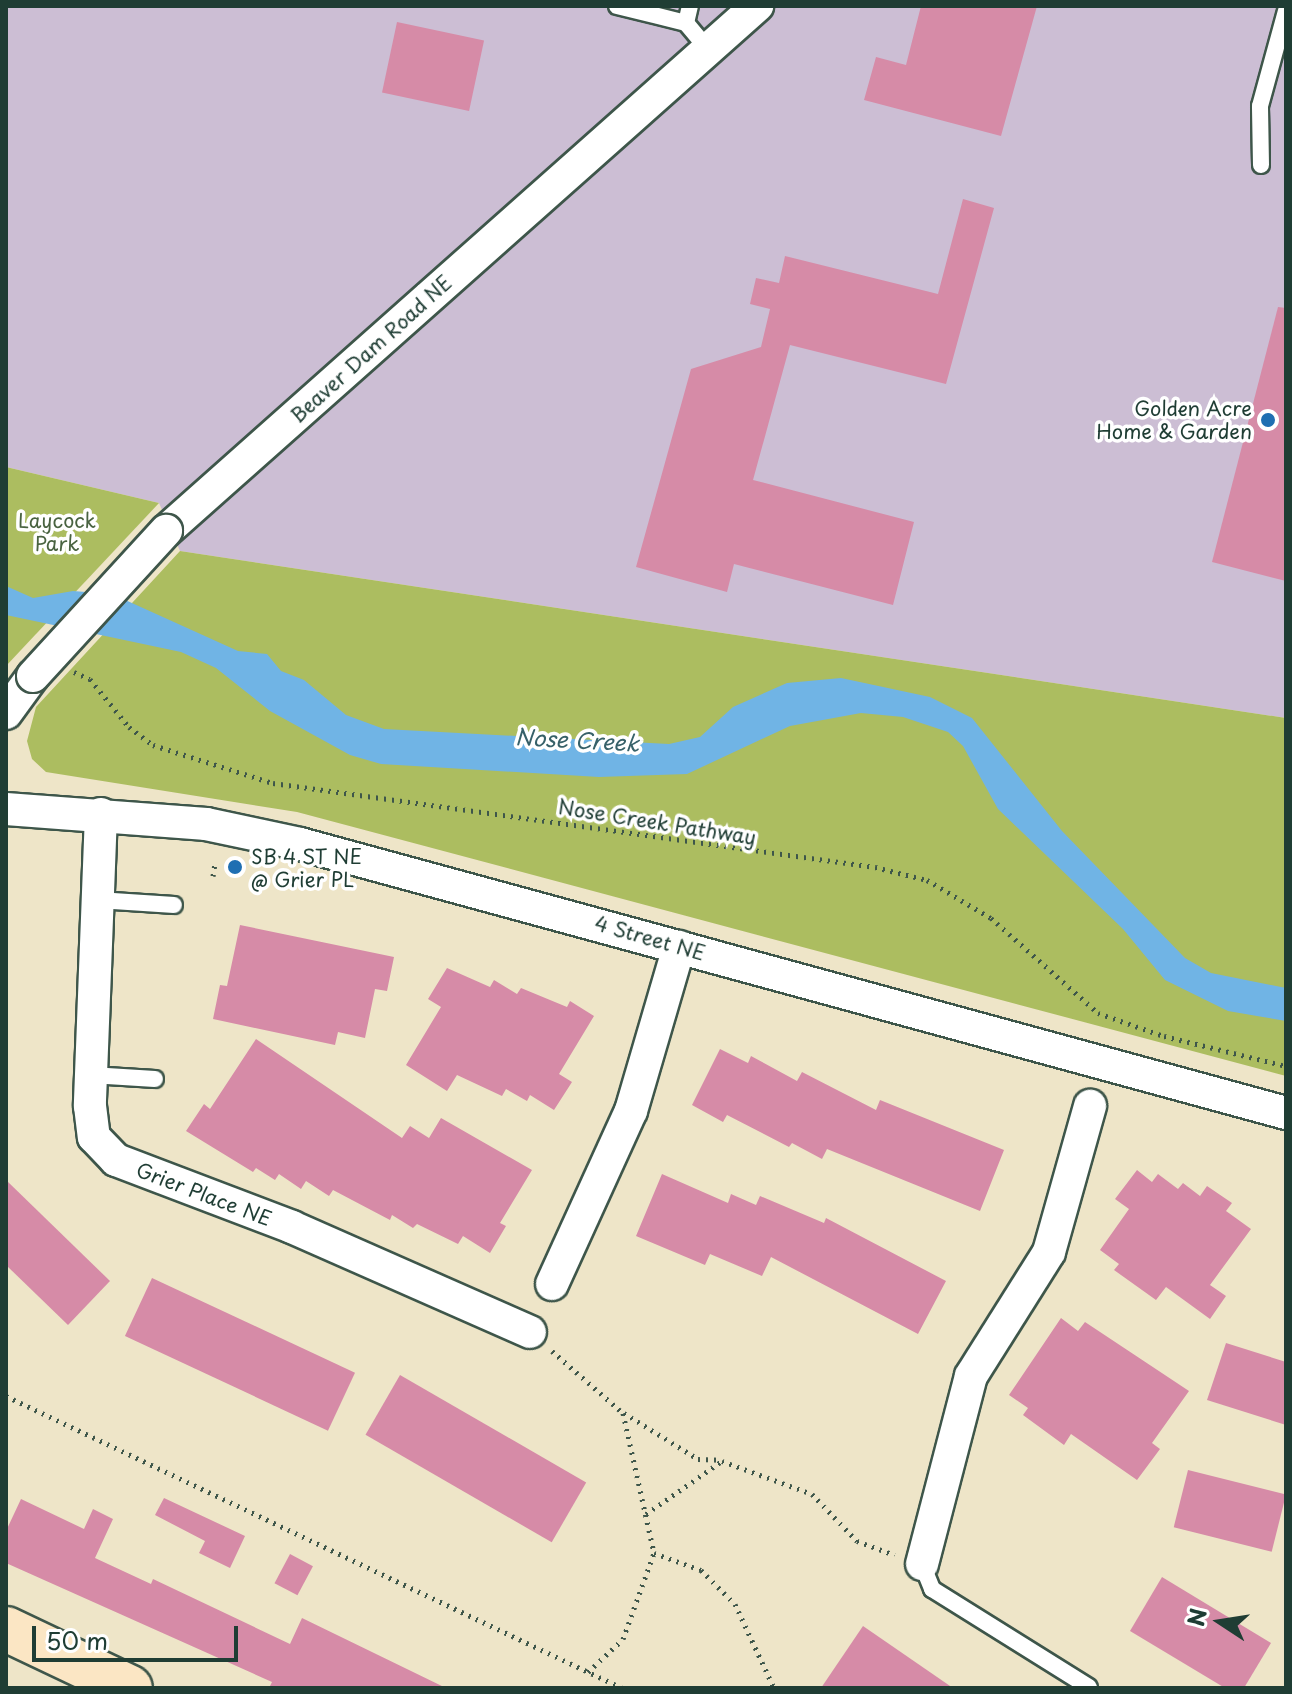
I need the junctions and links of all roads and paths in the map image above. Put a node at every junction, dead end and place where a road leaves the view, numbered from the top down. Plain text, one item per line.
1 (617, 6) edge
2 (757, 6) edge
3 (1286, 11) edge
4 (688, 14) edge
5 (708, 49) junction
6 (1261, 165) dead end
7 (47, 673) junction
8 (6, 713) edge
9 (6, 802) edge
10 (6, 809) edge
11 (101, 814) junction
12 (215, 863) dead end
13 (213, 876) dead end
14 (98, 900) junction
15 (174, 905) dead end
16 (679, 947) junction
17 (1286, 1066) edge
18 (91, 1075) junction
19 (155, 1079) dead end
20 (1090, 1106) dead end
21 (1286, 1113) edge
22 (552, 1284) dead end
23 (530, 1332) joint
24 (6, 1396) edge
25 (623, 1413) junction
26 (722, 1461) junction
27 (646, 1514) junction
28 (654, 1553) junction
29 (922, 1569) junction
30 (6, 1629) edge
31 (588, 1672) junction
32 (130, 1688) edge
33 (622, 1688) edge
34 (774, 1688) edge
35 (1089, 1688) edge

1 - 4 lane
2 - 5 street, Beaver Dam Road NE
3 - 6 lane
4 - 5 lane
5 - 7 street, Beaver Dam Road NE, bridge
7 - 8 street, Beaver Dam Road NE
7 - 17 path, Nose Creek Pathway
9 - 10 street
10 - 11 street, 4 Street NE
11 - 14 street, Grier Place NE
11 - 16 street, 4 Street NE
12 - 13 path
14 - 15 lane
14 - 18 street, Grier Place NE
16 - 21 street, 4 Street NE
16 - 22 street
18 - 19 lane
18 - 23 street, Grier Place NE
20 - 29 street
23 - 25 path
24 - 31 path
25 - 26 path
25 - 27 path
26 - 27 path
26 - 29 path
27 - 28 path
28 - 31 path
28 - 34 path
29 - 35 lane
30 - 32 street
31 - 33 path

